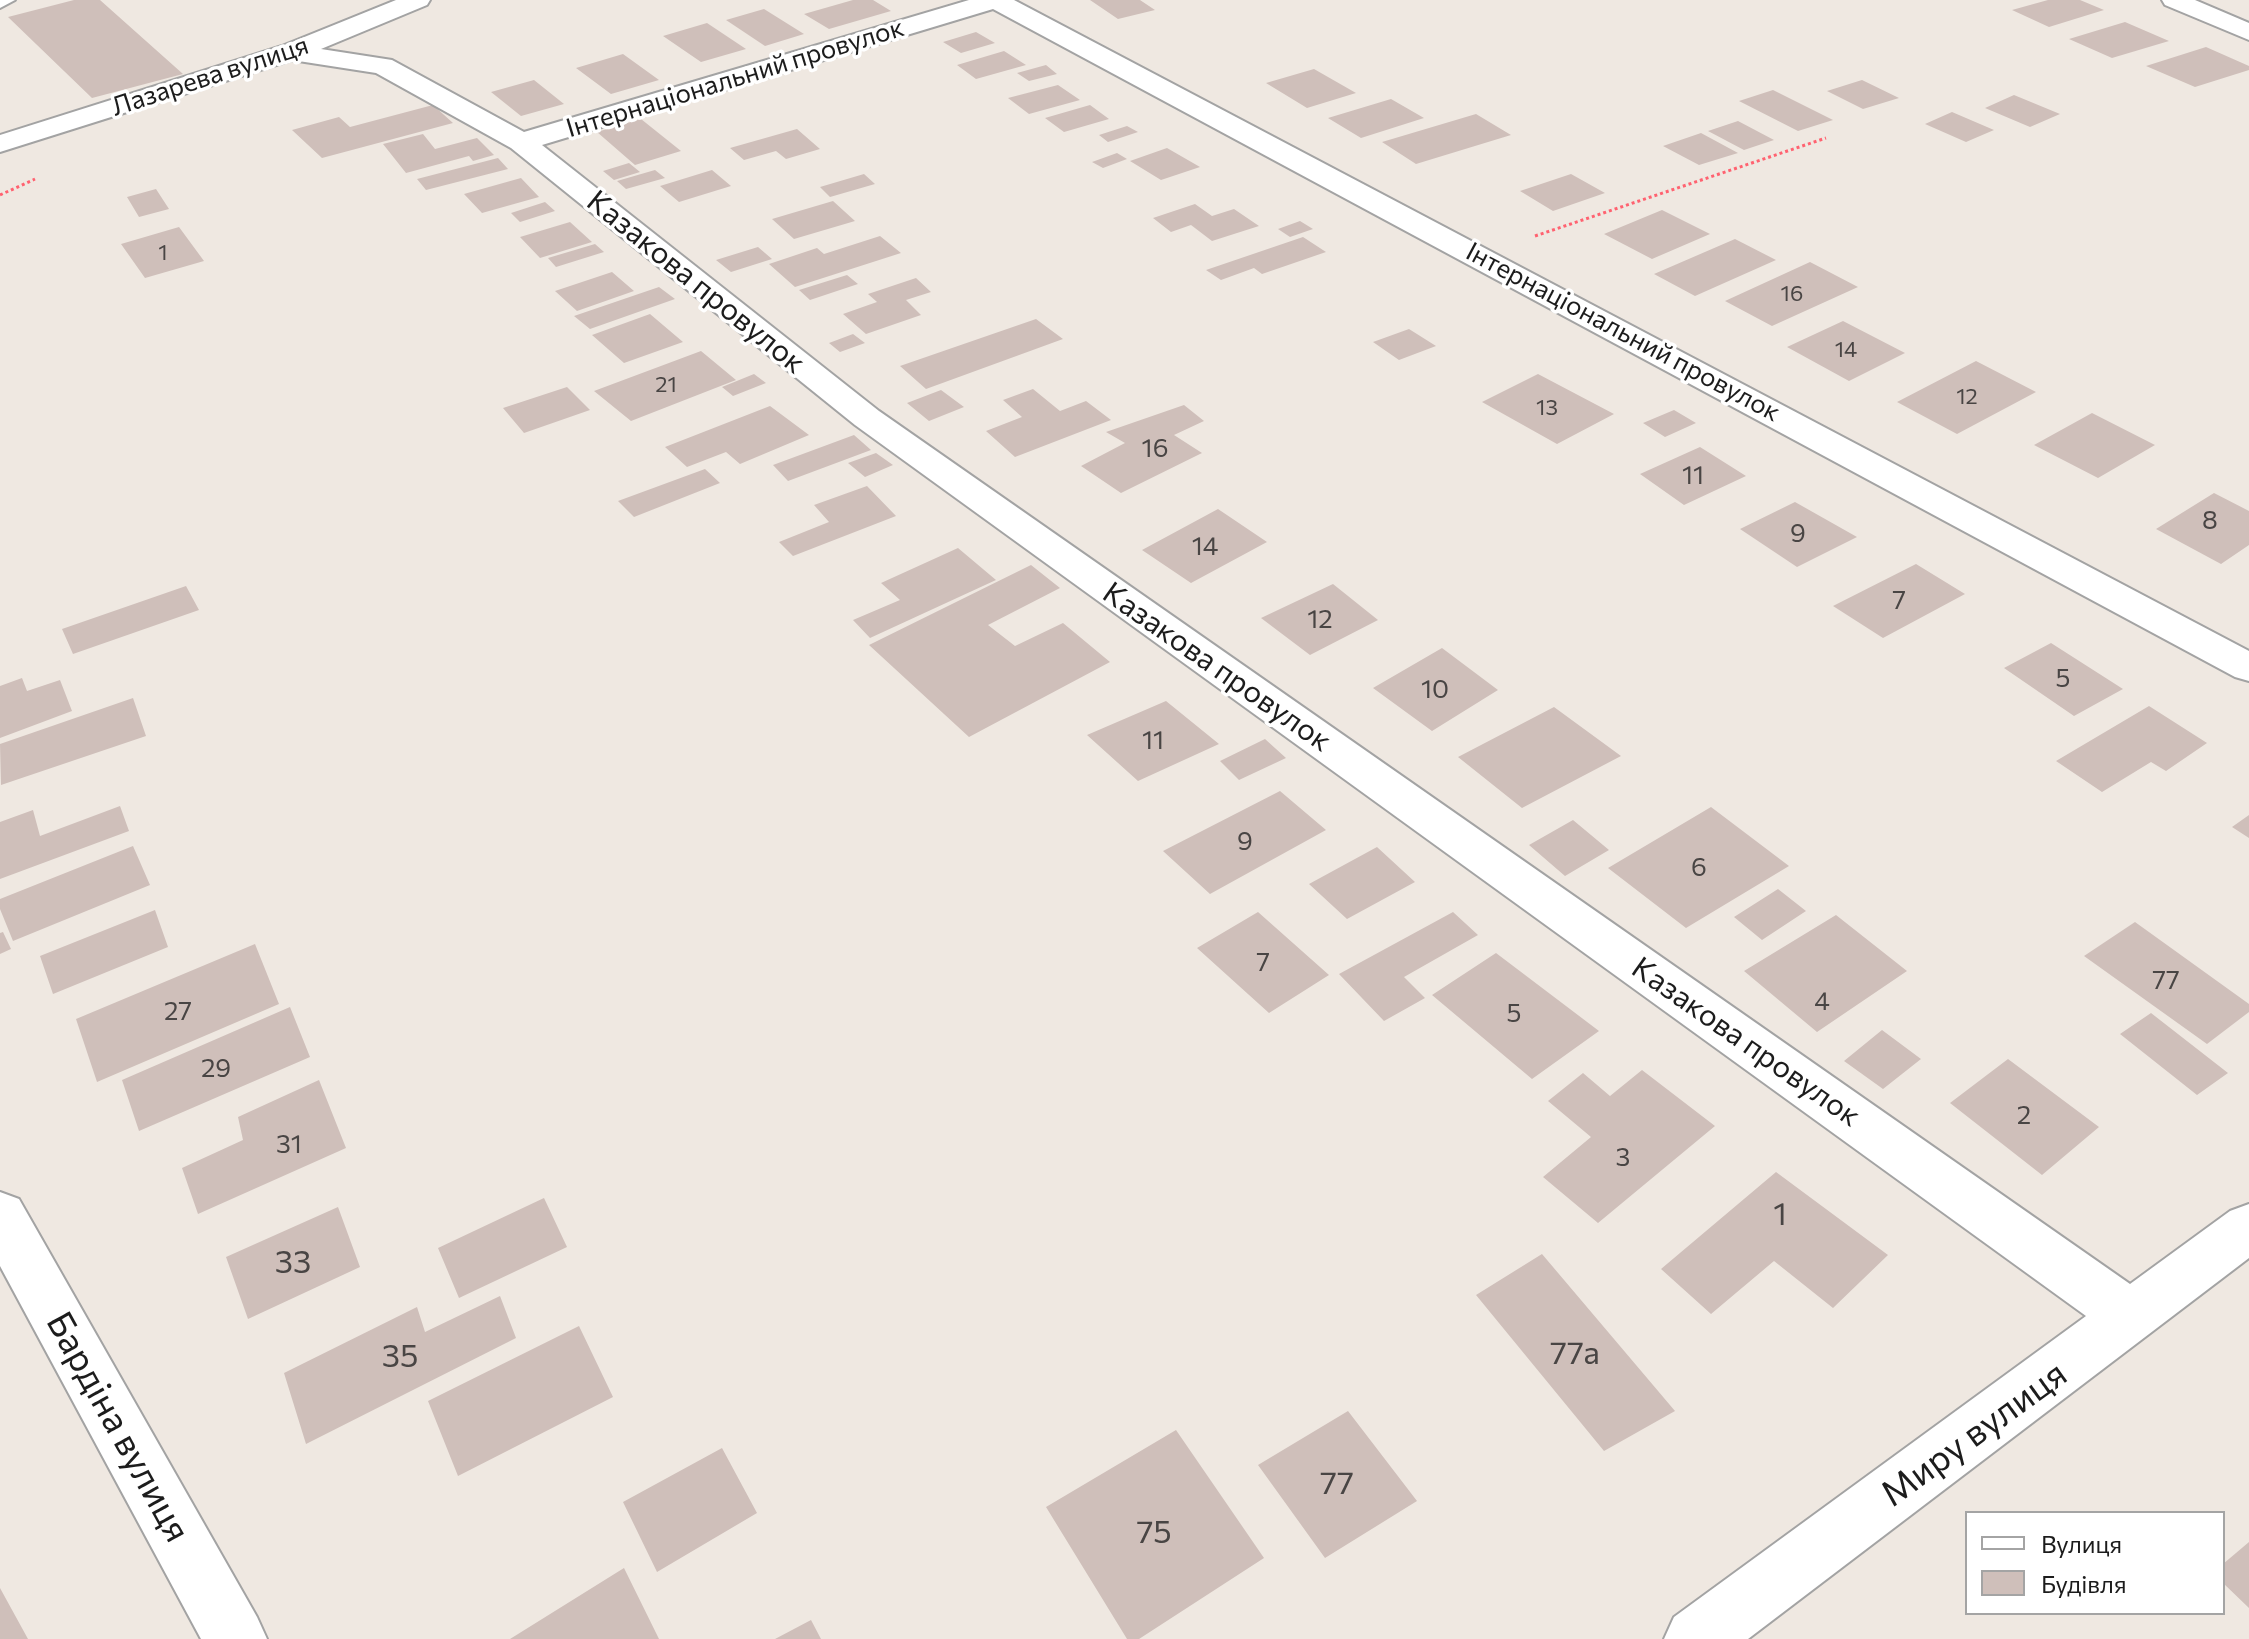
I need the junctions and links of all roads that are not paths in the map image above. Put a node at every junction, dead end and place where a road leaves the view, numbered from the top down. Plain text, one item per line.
1 (7, 0) edge
2 (418, 0) edge
3 (995, 0) edge
4 (2174, 0) edge
5 (0, 3) edge
6 (2249, 32) edge
7 (291, 52) junction
8 (521, 142) junction
9 (0, 144) edge
10 (2249, 668) edge
11 (0, 1215) edge
12 (2249, 1227) edge
13 (2132, 1317) junction
14 (235, 1639) edge
15 (1696, 1639) edge

1 - 5 lane
2 - 7 street, Лазарева вулиця
3 - 8 street, Інтернаціональний провулок
3 - 10 street, Інтернаціональний провулок
4 - 6 street
7 - 8 street, Казакова провулок
7 - 9 street, Лазарева вулиця
8 - 13 street, Казакова провулок
11 - 14 street, Бардіна вулиця
12 - 13 street, Миру вулиця
13 - 15 street, Миру вулиця

